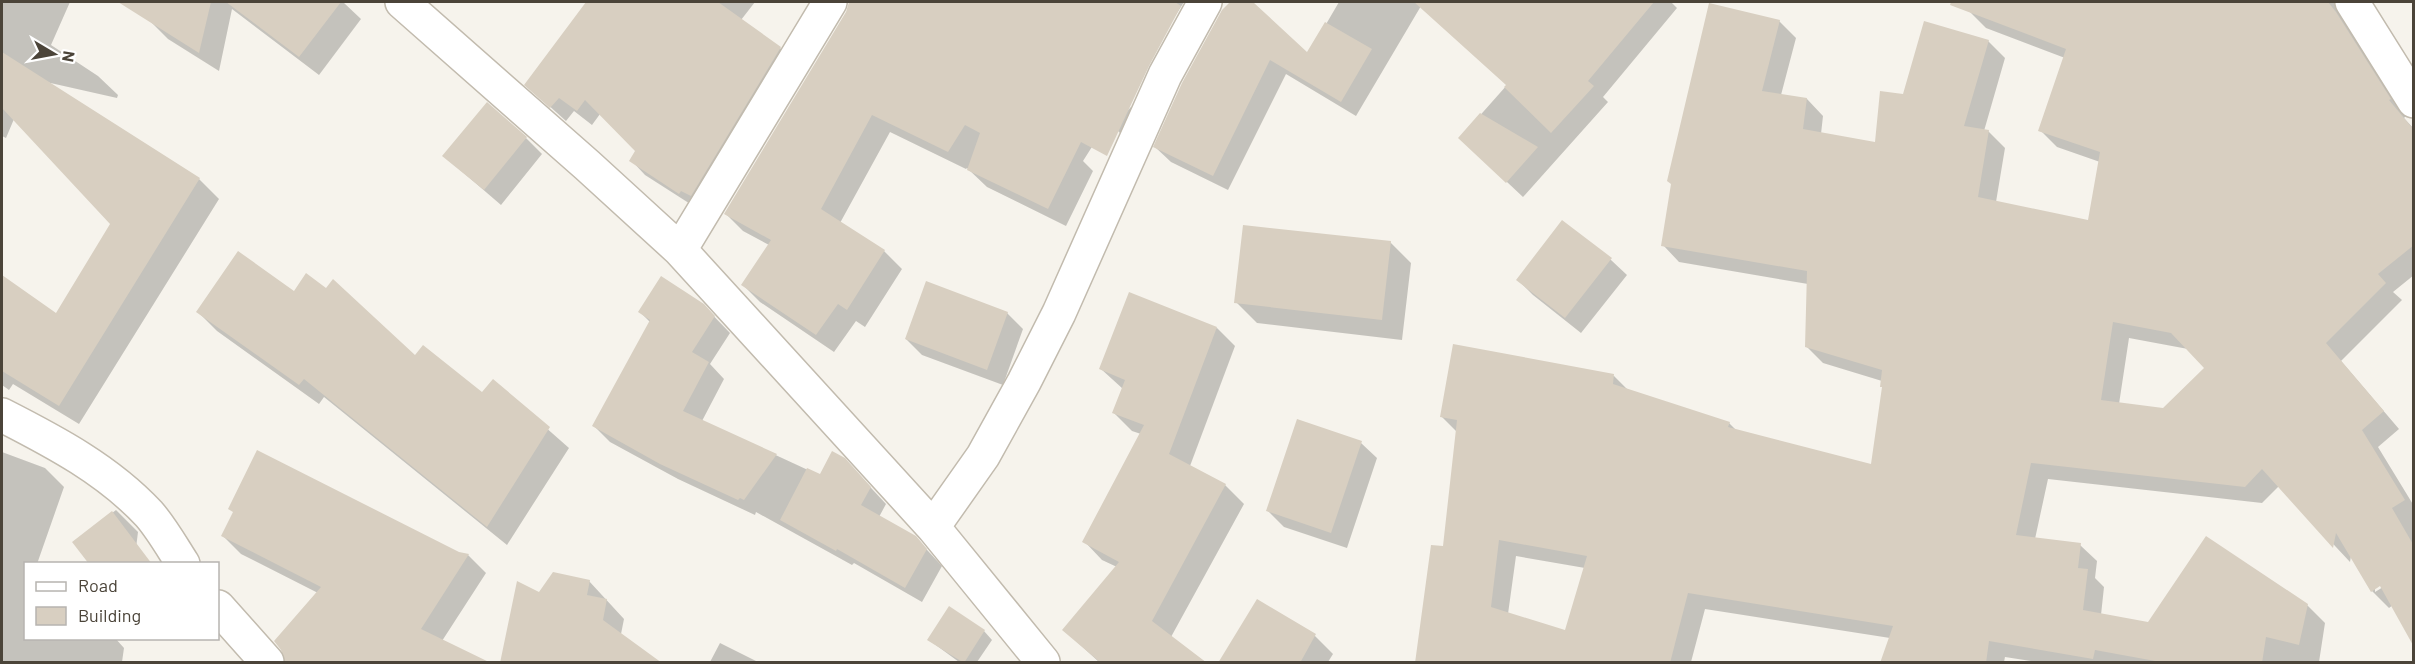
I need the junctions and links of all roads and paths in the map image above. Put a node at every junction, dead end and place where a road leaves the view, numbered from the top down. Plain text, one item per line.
1 (402, 2) edge
2 (830, 2) edge
3 (1205, 2) edge
4 (2352, 2) edge
5 (2414, 101) edge
6 (680, 250) junction
7 (2, 415) edge
8 (933, 527) junction
9 (182, 562) edge
10 (219, 608) edge
11 (267, 663) edge
12 (1043, 663) edge

1 - 6 street
2 - 6 street
3 - 8 street
4 - 5 street
6 - 8 street
7 - 9 street
8 - 12 street
10 - 11 street

